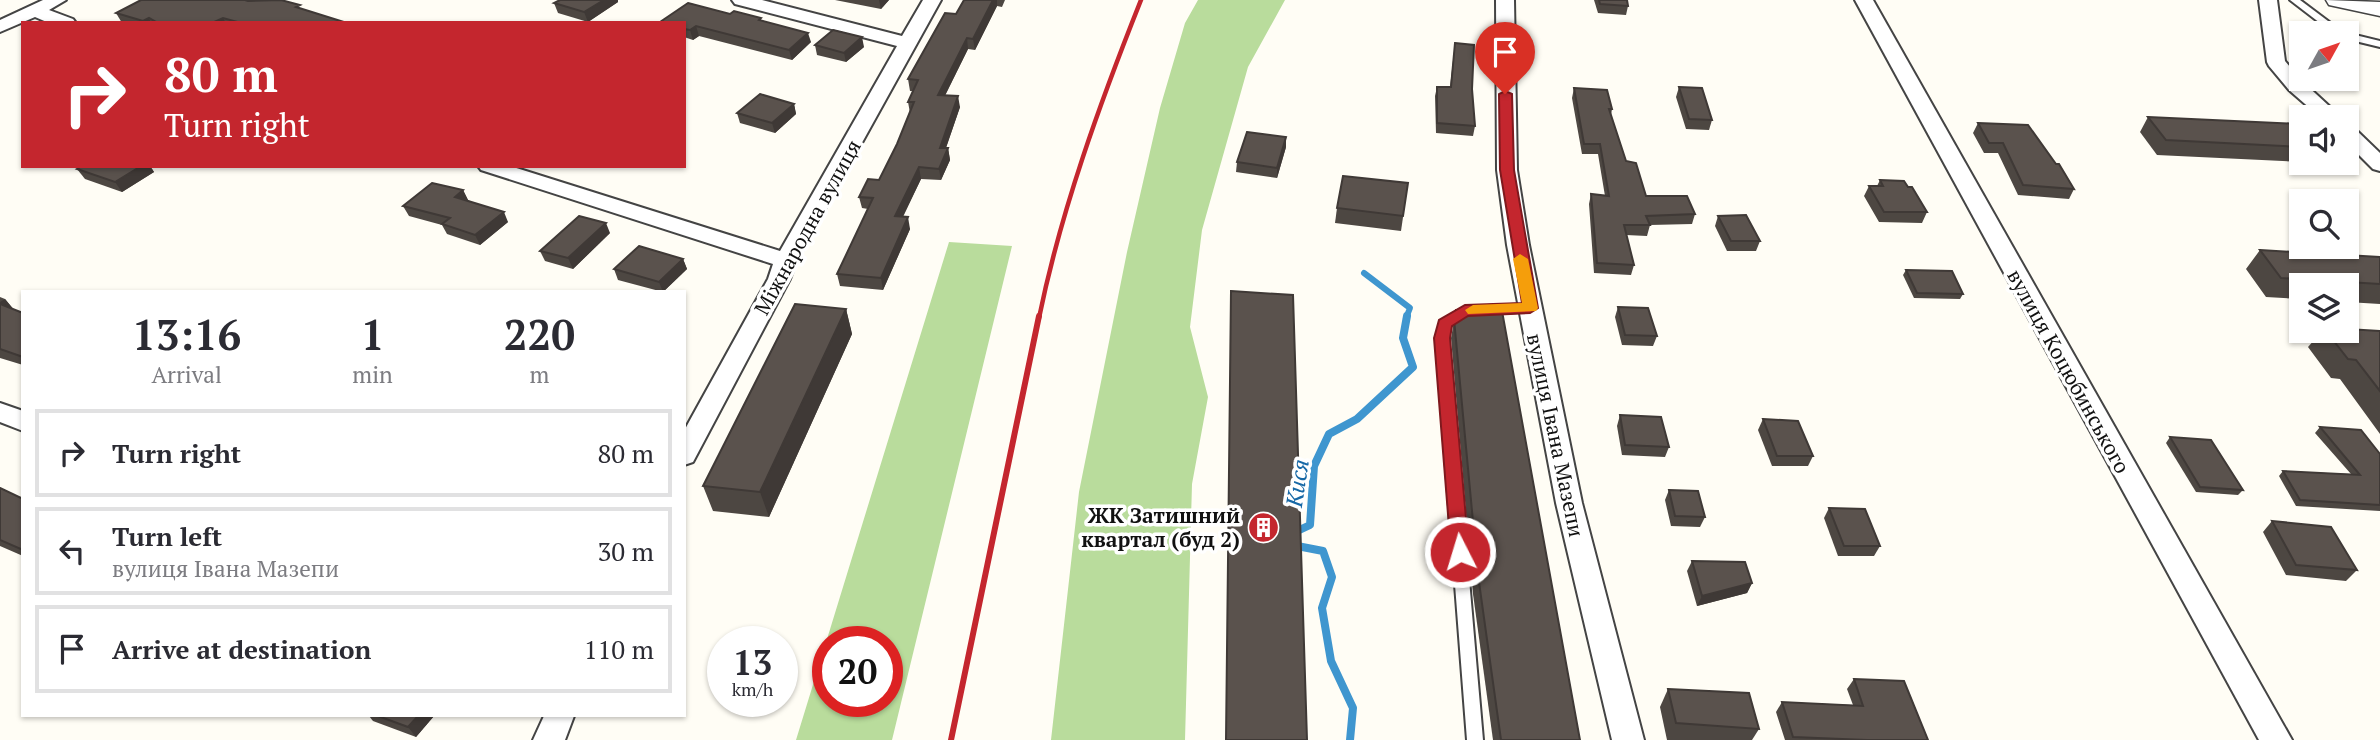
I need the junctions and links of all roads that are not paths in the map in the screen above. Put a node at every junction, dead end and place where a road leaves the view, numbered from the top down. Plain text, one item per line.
1 (57, 0) edge
2 (741, 0) edge
3 (932, 0) edge
4 (1505, 0) edge
5 (1864, 0) edge
6 (2268, 0) edge
7 (2294, 0) edge
8 (2337, 0) edge
9 (2380, 9) edge
10 (34, 11) junction
11 (61, 21) edge
12 (2323, 21) edge
13 (0, 27) edge
14 (2359, 39) edge
15 (907, 43) junction
16 (2380, 44) edge
17 (2317, 105) edge
18 (2359, 144) edge
19 (2380, 165) edge
20 (494, 168) edge
21 (786, 260) junction
22 (1530, 308) junction
23 (0, 412) edge
24 (21, 421) edge
25 (686, 451) edge
26 (559, 717) edge
27 (549, 740) edge
28 (1475, 740) edge
29 (1628, 740) edge
30 (2276, 740) edge

1 - 10 street
2 - 15 street
3 - 15 street, Міжнародна вулиця
4 - 22 street, вулиця Івана Мазепи
5 - 30 street, вулиця Коцюбинського
6 - 17 street
7 - 12 lane
8 - 9 street
10 - 11 street
10 - 13 street
14 - 16 lane
15 - 21 street, Міжнародна вулиця
18 - 19 street
20 - 21 street
21 - 25 street, Міжнародна вулиця
22 - 28 lane
22 - 29 street, вулиця Івана Мазепи
23 - 24 street
26 - 27 street

